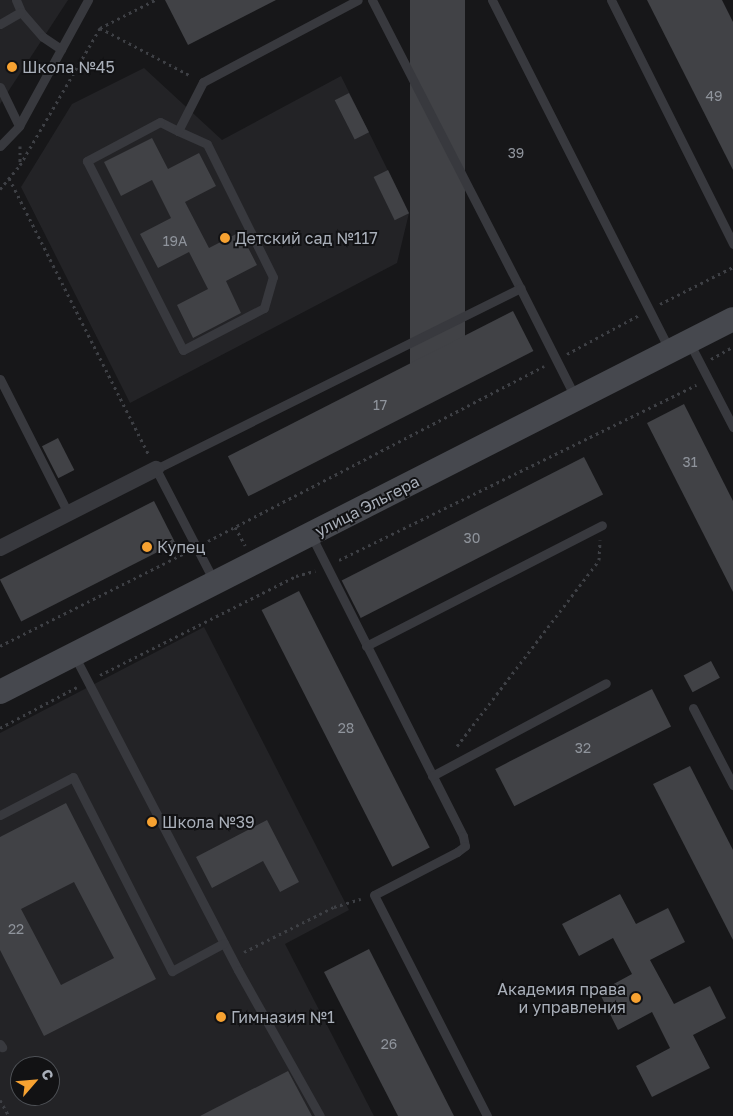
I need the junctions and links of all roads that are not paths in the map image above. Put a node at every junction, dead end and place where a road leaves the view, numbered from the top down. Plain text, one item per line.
1 (16, 0) edge
2 (88, 0) edge
3 (358, 0) edge
4 (372, 0) edge
5 (492, 0) edge
6 (611, 0) edge
7 (21, 12) junction
8 (0, 24) edge
9 (61, 49) junction
10 (0, 87) edge
11 (20, 126) junction
12 (178, 131) junction
13 (0, 146) edge
14 (733, 244) edge
15 (520, 288) junction
16 (733, 319) edge
17 (680, 346) junction
18 (0, 379) edge
19 (576, 399) junction
20 (733, 427) edge
21 (156, 469) junction
22 (68, 513) junction
23 (602, 525) road end
24 (311, 534) junction
25 (0, 548) edge
26 (215, 583) junction
27 (366, 646) junction
28 (74, 655) junction
29 (606, 683) dead end
30 (0, 692) edge
31 (693, 708) dead end
32 (432, 776) junction
33 (733, 785) edge
34 (0, 815) edge
35 (224, 943) junction
36 (320, 1116) edge
37 (487, 1116) edge

1 - 7 lane
2 - 9 lane
3 - 12 lane
4 - 15 lane
5 - 17 lane
6 - 14 lane
7 - 8 lane
7 - 9 lane
9 - 11 lane
10 - 11 lane
11 - 13 lane
12 - 12 lane
15 - 19 lane
15 - 21 lane
16 - 17 street, улица Эльгера
17 - 19 street, улица Эльгера
17 - 20 lane
18 - 22 lane
19 - 24 street, улица Эльгера
21 - 22 street
21 - 26 lane
22 - 25 street
23 - 27 lane
24 - 26 street, улица Эльгера
24 - 27 lane
26 - 28 street, улица Эльгера
27 - 32 lane
28 - 30 street, улица Эльгера
28 - 35 lane
29 - 32 lane
31 - 33 lane
32 - 37 lane
34 - 35 lane
35 - 36 lane

